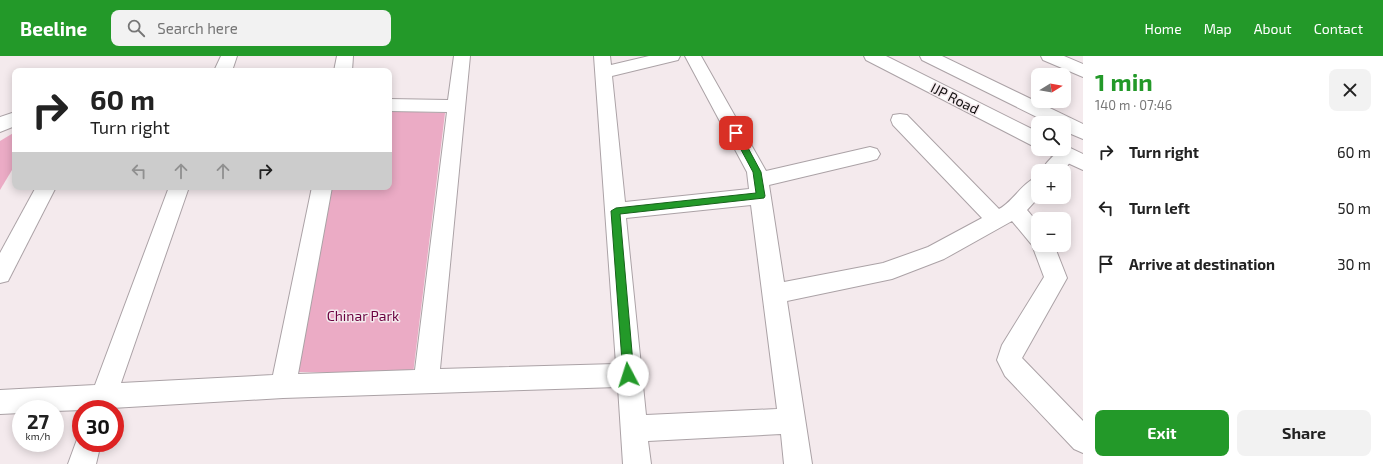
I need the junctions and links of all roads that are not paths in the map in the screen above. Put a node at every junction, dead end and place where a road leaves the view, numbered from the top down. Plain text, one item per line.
1 (229, 56) edge
2 (345, 56) edge
3 (462, 56) edge
4 (672, 56) edge
5 (693, 56) edge
6 (872, 56) edge
7 (928, 56) edge
8 (1049, 56) edge
9 (603, 64) edge
10 (224, 68) edge
11 (343, 68) edge
12 (1083, 71) edge
13 (392, 105) edge
14 (456, 106) junction
15 (12, 119) edge
16 (900, 120) dead end
17 (0, 125) edge
18 (1083, 132) edge
19 (1031, 136) edge
20 (870, 154) dead end
21 (1068, 156) edge
22 (1083, 163) edge
23 (760, 188) junction
24 (44, 190) edge
25 (178, 190) edge
26 (321, 190) edge
27 (1031, 192) edge
28 (616, 211) junction
29 (1006, 215) junction
30 (1031, 233) edge
31 (1046, 252) edge
32 (0, 274) edge
33 (775, 293) junction
34 (628, 375) junction
35 (426, 382) junction
36 (283, 386) junction
37 (102, 400) edge
38 (124, 401) edge
39 (0, 402) edge
40 (72, 403) edge
41 (793, 421) junction
42 (634, 429) junction
43 (1083, 440) edge
44 (85, 452) edge
45 (82, 464) edge
46 (636, 464) edge
47 (798, 464) edge

1 - 10 main road
2 - 11 main road
3 - 14 main road
4 - 9 main road
5 - 23 main road
6 - 19 main road, IJP Road
7 - 18 main road, IJP Road
8 - 12 main road
9 - 28 main road
13 - 14 main road
14 - 35 main road
15 - 17 main road
16 - 29 main road
20 - 23 main road
21 - 22 main road
23 - 28 main road
23 - 33 main road
24 - 32 main road
25 - 37 main road
26 - 36 main road
27 - 29 main road
28 - 34 main road
29 - 30 main road
29 - 33 main road
31 - 43 main road
33 - 41 main road
34 - 35 main road
34 - 42 main road
35 - 36 main road
36 - 38 main road
39 - 40 main road
41 - 42 main road
41 - 47 main road
42 - 46 main road
44 - 45 main road

